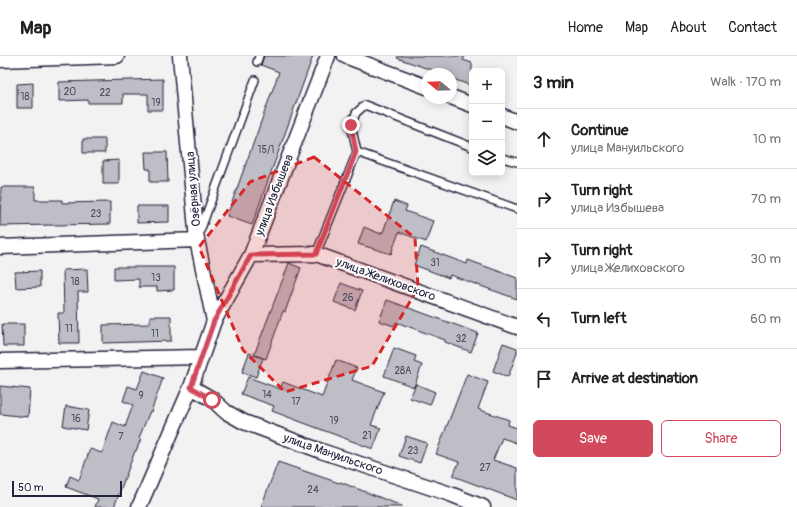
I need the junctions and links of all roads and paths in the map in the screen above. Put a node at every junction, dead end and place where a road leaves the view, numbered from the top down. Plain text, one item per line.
1 (117, 56) edge
2 (180, 56) edge
3 (328, 56) edge
4 (346, 56) edge
5 (0, 60) edge
6 (255, 80) dead end
7 (421, 85) edge
8 (457, 99) edge
9 (469, 104) edge
10 (505, 117) edge
11 (517, 122) edge
12 (469, 147) edge
13 (356, 152) junction
14 (505, 159) edge
15 (517, 162) edge
16 (517, 209) edge
17 (197, 240) junction
18 (0, 247) edge
19 (316, 254) junction
20 (251, 255) junction
21 (214, 321) junction
22 (517, 327) edge
23 (201, 357) junction
24 (0, 361) edge
25 (191, 387) junction
26 (139, 507) edge
27 (483, 507) edge

1 - 5 street
2 - 17 street, Озёрная улица
3 - 20 street, улица Избышева
4 - 7 street
6 - 17 lane
8 - 9 street
10 - 11 street
12 - 13 lane
13 - 16 lane
13 - 19 lane
14 - 15 lane
17 - 18 street
17 - 21 street, Озёрная улица
19 - 20 street, улица Желиховского
19 - 22 street, улица Желиховского
20 - 21 street, улица Избышева
21 - 23 street, улица Избышева
23 - 24 street
23 - 25 street, улица Избышева
25 - 26 street, улица Избышева
25 - 27 street, улица Мануильского

